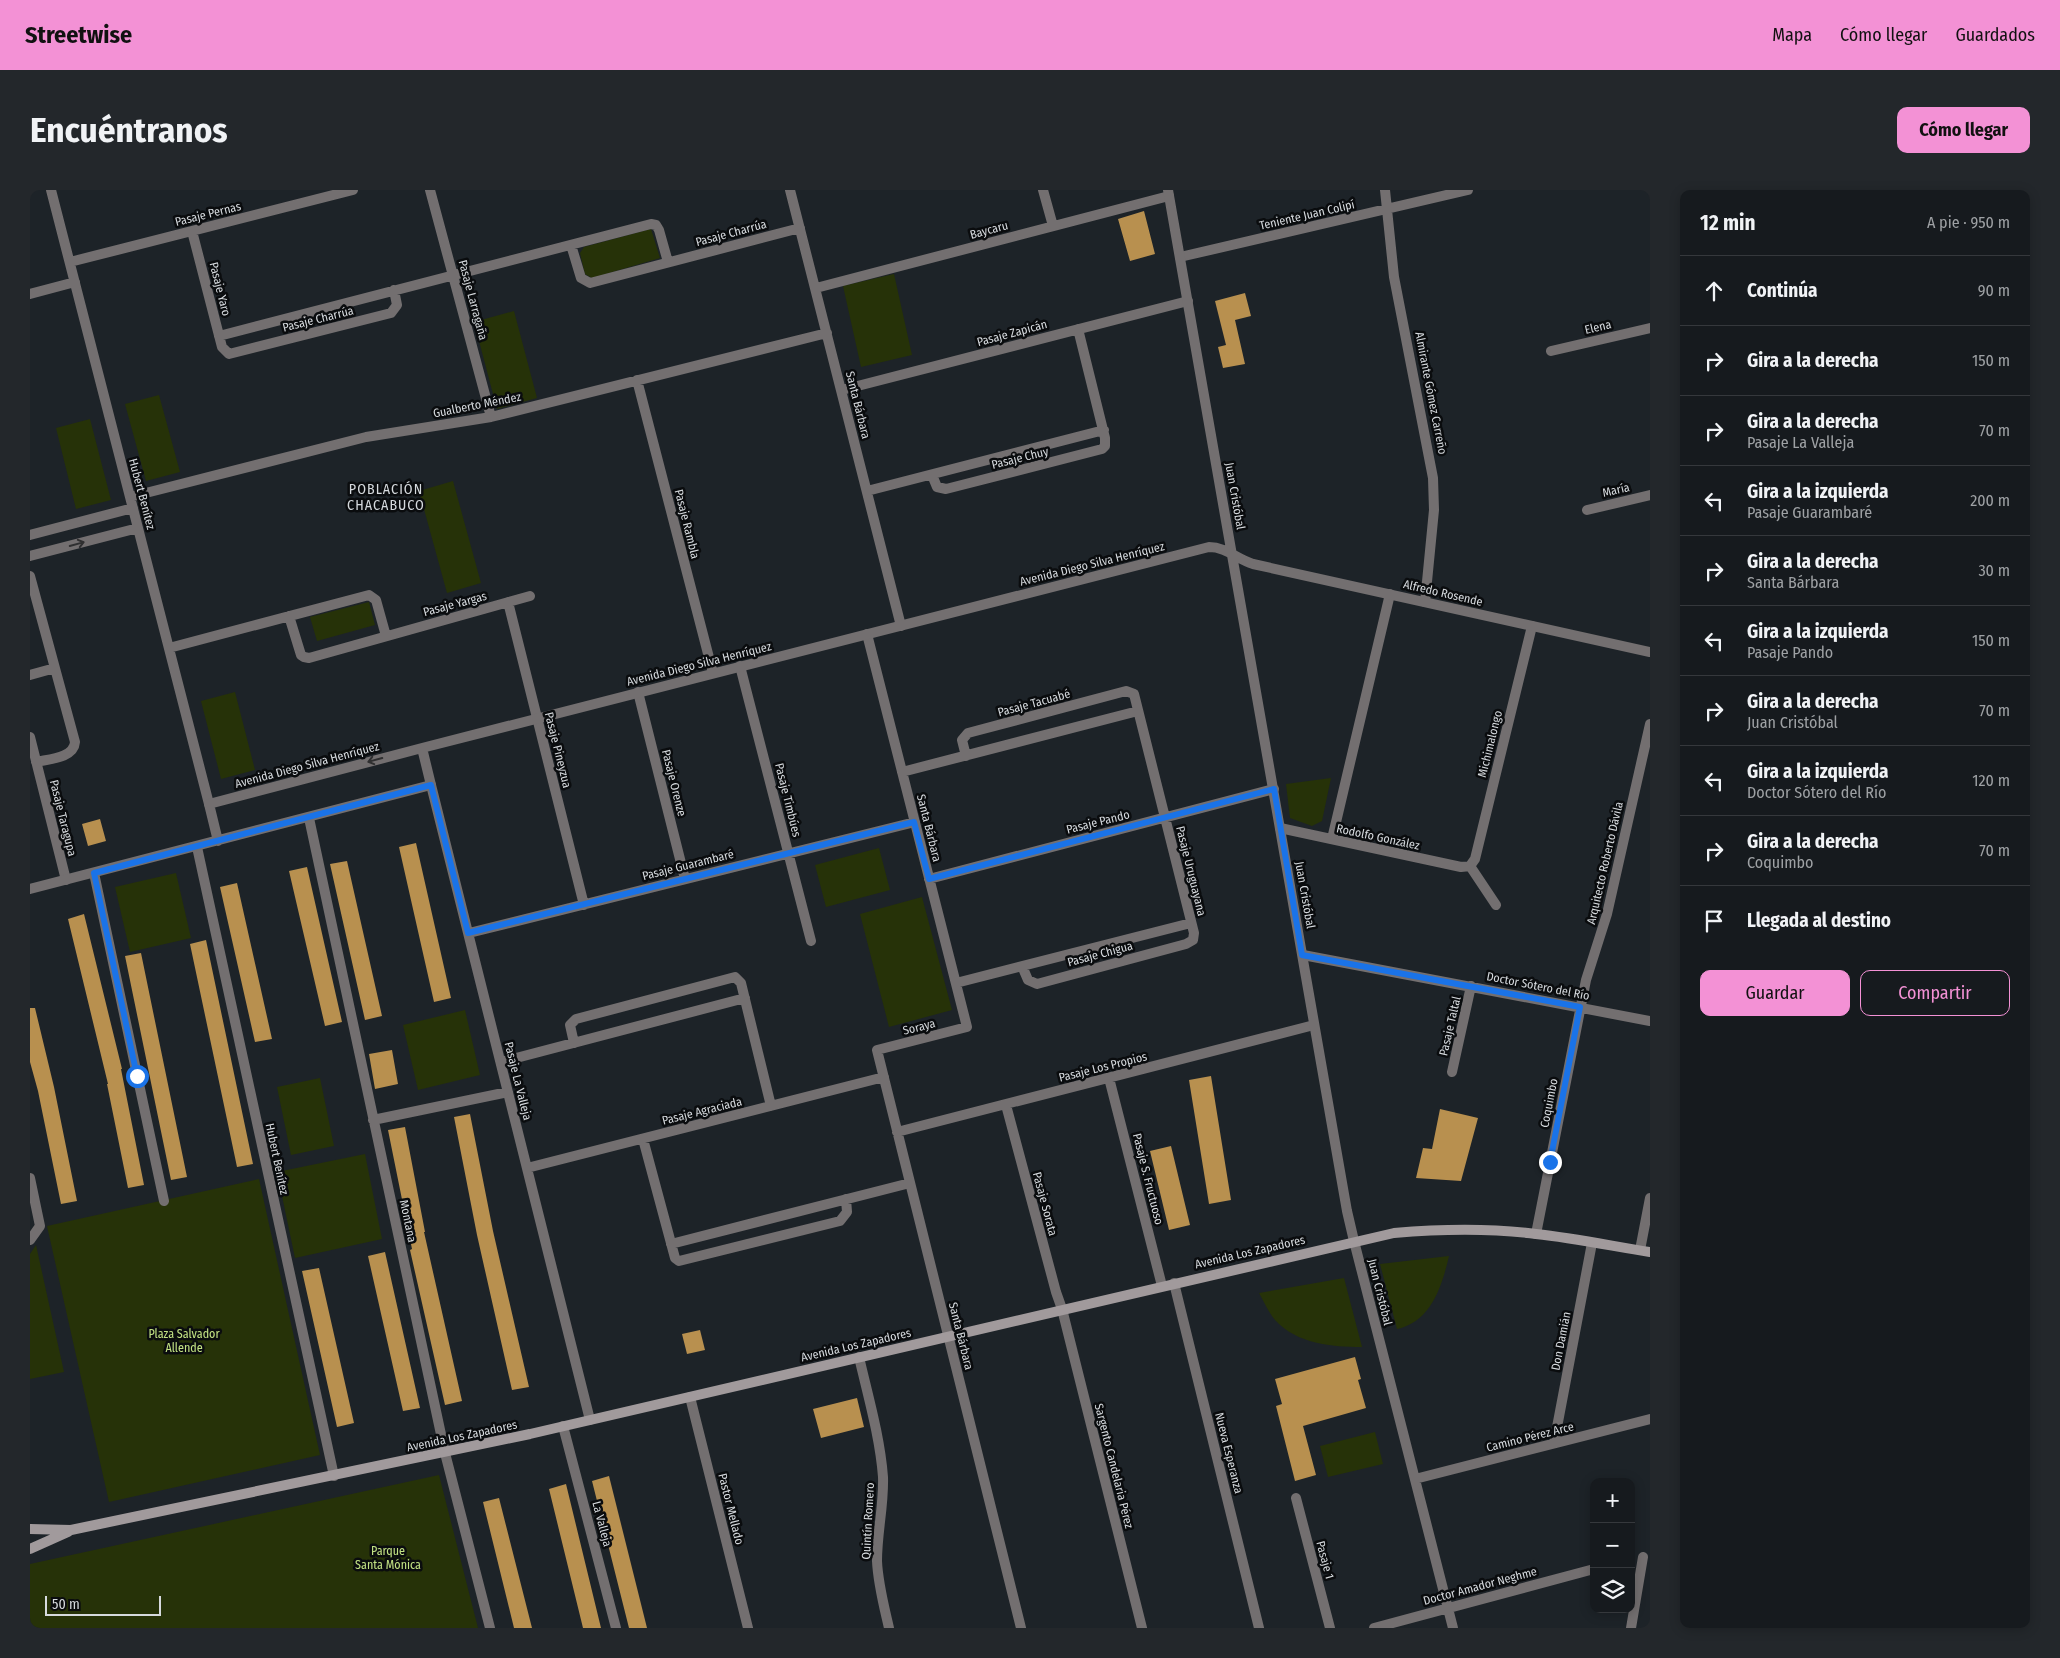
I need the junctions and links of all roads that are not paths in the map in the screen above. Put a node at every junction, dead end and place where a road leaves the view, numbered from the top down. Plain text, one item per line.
1 (51, 190) edge
2 (353, 190) edge
3 (430, 190) edge
4 (790, 190) edge
5 (1043, 190) edge
6 (1385, 190) edge
7 (1468, 190) edge
8 (1169, 193) edge
9 (1387, 209) junction
10 (1053, 226) junction
11 (800, 228) junction
12 (192, 231) junction
13 (571, 244) junction
14 (1180, 257) junction
15 (70, 262) junction
16 (668, 262) junction
17 (453, 275) junction
18 (75, 282) junction
19 (816, 288) junction
20 (394, 290) junction
21 (30, 294) edge
22 (1188, 301) junction
23 (1650, 328) edge
24 (1078, 329) junction
25 (827, 333) junction
26 (219, 336) junction
27 (1551, 351) dead end
28 (226, 352) joint
29 (638, 380) junction
30 (842, 390) junction
31 (491, 417) junction
32 (1104, 430) junction
33 (932, 475) junction
34 (867, 492) junction
35 (1650, 495) edge
36 (130, 497) junction
37 (133, 508) junction
38 (1587, 510) dead end
39 (138, 528) junction
40 (30, 535) edge
41 (1233, 554) junction
42 (30, 556) edge
43 (30, 576) edge
44 (1390, 594) junction
45 (530, 596) dead end
46 (508, 602) junction
47 (1425, 602) junction
48 (289, 616) junction
49 (901, 626) junction
50 (1532, 626) junction
51 (867, 634) junction
52 (386, 636) junction
53 (169, 648) junction
54 (1650, 652) edge
55 (740, 666) junction
56 (55, 668) junction
57 (713, 673) junction
58 (30, 674) edge
59 (638, 692) junction
60 (1131, 692) joint
61 (1138, 711) junction
62 (536, 718) junction
63 (1650, 724) edge
64 (30, 737) edge
65 (422, 748) junction
66 (966, 756) junction
67 (36, 762) junction
68 (902, 772) junction
69 (431, 785) junction
70 (1274, 789) junction
71 (209, 804) junction
72 (309, 818) junction
73 (1165, 818) junction
74 (914, 822) junction
75 (1280, 828) junction
76 (1332, 839) junction
77 (218, 841) junction
78 (197, 847) junction
79 (788, 853) junction
80 (1470, 866) junction
81 (94, 873) junction
82 (685, 879) junction
83 (929, 879) junction
84 (66, 880) junction
85 (30, 889) edge
86 (584, 905) junction
87 (1496, 905) dead end
88 (1191, 923) junction
89 (468, 933) junction
90 (1193, 940) joint
91 (811, 941) dead end
92 (1302, 955) junction
93 (1022, 966) junction
94 (956, 983) junction
95 (1471, 986) junction
96 (745, 998) junction
97 (1580, 1007) junction
98 (1650, 1021) edge
99 (1314, 1025) junction
100 (967, 1027) joint
101 (574, 1043) junction
102 (877, 1050) joint
103 (500, 1062) junction
104 (1452, 1072) dead end
105 (884, 1077) junction
106 (1110, 1078) junction
107 (508, 1092) junction
108 (1006, 1104) junction
109 (771, 1106) junction
110 (373, 1120) junction
111 (897, 1132) junction
112 (644, 1138) junction
113 (527, 1168) junction
114 (30, 1178) edge
115 (910, 1183) junction
116 (1650, 1198) edge
117 (846, 1199) junction
118 (164, 1201) dead end
119 (1536, 1234) junction
120 (30, 1240) edge
121 (1354, 1241) junction
122 (1592, 1243) junction
123 (671, 1244) junction
124 (1645, 1251) edge
125 (1174, 1283) junction
126 (1162, 1286) junction
127 (1062, 1309) junction
128 (948, 1336) junction
129 (859, 1357) junction
130 (690, 1396) junction
131 (1650, 1419) edge
132 (590, 1420) junction
133 (563, 1426) junction
134 (1554, 1443) junction
135 (445, 1453) junction
136 (334, 1476) junction
137 (1415, 1479) junction
138 (1296, 1498) dead end
139 (30, 1529) edge
140 (71, 1530) junction
141 (30, 1549) edge
142 (1647, 1556) edge
143 (1590, 1570) edge
144 (1448, 1607) junction
145 (490, 1628) edge
146 (616, 1628) edge
147 (748, 1628) edge
148 (889, 1628) edge
149 (1021, 1628) edge
150 (1142, 1628) edge
151 (1259, 1628) edge
152 (1330, 1628) edge
153 (1374, 1628) edge
154 (1453, 1628) edge
155 (1631, 1628) edge

1 - 15 street, Hubert Benítez
2 - 12 street, Pasaje Pernas
3 - 17 street, Pasaje Larragaña
4 - 11 street, Santa Bárbara
5 - 10 street
6 - 9 street, Almirante Gómez Carreño
7 - 9 street, Teniente Juan Colipí
8 - 10 street, Baycaru
8 - 14 street, Juan Cristóbal
9 - 14 street, Teniente Juan Colipí
9 - 47 street, Almirante Gómez Carreño
10 - 19 street, Baycaru
11 - 16 street, Pasaje Charrúa
11 - 19 street, Santa Bárbara
12 - 15 street, Pasaje Pernas
12 - 26 street, Pasaje Yaro
13 - 16 street, Pasaje Charrúa
13 - 16 street, Pasaje Charrúa
13 - 17 street, Pasaje Charrúa
14 - 22 street, Juan Cristóbal
15 - 18 street, Hubert Benítez
17 - 20 street, Pasaje Charrúa
17 - 31 street, Pasaje Larragaña
18 - 21 street
18 - 36 street, Hubert Benítez
19 - 25 street, Santa Bárbara
20 - 26 street, Pasaje Charrúa
20 - 28 street, Pasaje Charrúa
22 - 24 street, Pasaje Zapicán
22 - 41 street, Juan Cristóbal
23 - 27 street, Elena
24 - 30 street, Pasaje Zapicán
24 - 32 street
25 - 29 street, Gualberto Méndez
25 - 30 street, Santa Bárbara
26 - 28 street, Pasaje Yaro
29 - 31 street, Gualberto Méndez
29 - 57 street, Pasaje Rambla
30 - 34 street, Santa Bárbara
31 - 36 street, Gualberto Méndez
32 - 33 street, Pasaje Chuy
32 - 33 street, Pasaje Chuy
33 - 34 street, Pasaje Chuy
34 - 49 street, Santa Bárbara
35 - 38 street, María
36 - 37 street, Hubert Benítez
37 - 39 street, Hubert Benítez
37 - 40 street
42 -> 39 street
39 - 53 street, Hubert Benítez
41 - 44 street, Alfredo Rosende
41 - 49 street, Avenida Diego Silva Henríquez
41 - 70 street, Juan Cristóbal
43 - 56 street
44 - 47 street, Alfredo Rosende
44 - 76 street
45 - 46 street, Pasaje Yargas
46 - 52 street, Pasaje Yargas
46 - 62 street, Pasaje Pineyzua
47 - 50 street, Alfredo Rosende
48 - 52 street, Pasaje Yargas
48 - 52 street
48 - 53 street
49 - 51 street, Avenida Diego Silva Henríquez
50 - 54 street, Alfredo Rosende
50 - 80 street, Michimalongo
51 - 55 street, Avenida Diego Silva Henríquez
51 - 68 street, Santa Bárbara
53 - 71 street, Hubert Benítez
55 - 57 street, Avenida Diego Silva Henríquez
55 - 79 street, Pasaje Timbúes
56 - 58 street
56 - 67 street
57 - 59 street, Avenida Diego Silva Henríquez
59 - 62 street, Avenida Diego Silva Henríquez
59 - 82 street, Pasaje Orenze
60 - 61 street, Pasaje Uruguayana
60 - 66 street, Pasaje Tacuabé
61 - 66 street
61 - 73 street, Pasaje Uruguayana
62 - 65 street, Avenida Diego Silva Henríquez
62 - 86 street, Pasaje Pineyzua
63 - 97 street, Arquitecto Roberto Dávila
64 - 67 street, Pasaje Taragupa
65 - 69 street, Pasaje La Valleja
65 -> 71 street, Avenida Diego Silva Henríquez
66 - 68 street
67 - 84 street, Pasaje Taragupa
68 - 74 street, Santa Bárbara
69 - 72 street
69 - 89 street, Pasaje La Valleja
70 - 73 street, Pasaje Pando
70 - 75 street, Juan Cristóbal
71 - 77 street
72 - 77 street
72 - 110 street, Montana
73 - 83 street, Pasaje Pando
73 - 88 street, Pasaje Uruguayana
74 - 79 street, Pasaje Guarambaré
74 - 83 street, Santa Bárbara
75 - 76 street, Rodolfo González
75 - 92 street, Juan Cristóbal
76 - 80 street, Rodolfo González
77 - 78 street
78 - 81 street
78 - 136 street, Hubert Benítez
79 - 82 street, Pasaje Guarambaré
79 - 91 street, Pasaje Timbúes
80 - 87 street
81 - 84 street
81 - 118 street
82 - 86 street, Pasaje Guarambaré
83 - 94 street, Santa Bárbara
84 - 85 street
86 - 89 street, Pasaje Guarambaré
88 - 90 street, Pasaje Uruguayana
88 - 93 street, Pasaje Chigua
89 - 103 street, Pasaje La Valleja
90 - 93 street, Pasaje Chigua
92 - 95 street, Doctor Sótero del Río
92 - 99 street, Juan Cristóbal
93 - 94 street, Pasaje Chigua
94 - 100 street, Santa Bárbara
95 - 97 street, Doctor Sótero del Río
95 - 104 street, Pasaje Taltal
96 - 101 street
96 - 101 street
96 - 109 street
97 - 98 street, Doctor Sótero del Río
97 - 119 street, Coquimbo
99 - 106 street, Pasaje Los Propios
99 - 121 street, Juan Cristóbal
100 - 102 street, Soraya
101 - 103 street
102 - 105 street, Santa Bárbara
103 - 107 street, Pasaje La Valleja
105 - 109 street, Pasaje Agraciada
105 - 111 street, Santa Bárbara
106 - 108 street, Pasaje Los Propios
106 - 126 street, Pasaje S. Fructuoso
107 - 110 street
107 - 113 street, Pasaje La Valleja
108 - 111 street, Pasaje Los Propios
108 - 127 street, Pasaje Sorata
109 - 112 street, Pasaje Agraciada
110 - 135 street, Montana
111 - 115 street, Santa Bárbara
112 - 113 street, Pasaje Agraciada
112 - 123 street
113 - 132 street, Pasaje La Valleja
114 - 120 street
115 - 117 street
115 - 128 street, Santa Bárbara
116 - 124 street
117 - 123 street
117 - 123 street
119 - 121 main road, Avenida Los Zapadores
119 - 122 main road, Avenida Los Zapadores
121 - 125 main road, Avenida Los Zapadores
121 - 137 street, Juan Cristóbal
122 - 124 main road, Avenida Los Zapadores
122 - 134 street, Don Damián
125 - 126 main road, Avenida Los Zapadores
125 - 151 street, Nueva Esperanza
126 - 127 main road, Avenida Los Zapadores
127 - 128 main road, Avenida Los Zapadores
127 - 150 street, Sargento Candelaria Pérez
128 - 129 main road, Avenida Los Zapadores
128 - 149 street, Santa Bárbara
129 - 130 main road, Avenida Los Zapadores
129 - 148 street, Quintín Romero
130 - 132 main road, Avenida Los Zapadores
130 - 147 street, Pastor Mellado
131 - 134 street, Camino Pérez Arce
132 - 133 main road, Avenida Los Zapadores
133 - 135 main road, Avenida Los Zapadores
133 - 146 street, La Valleja
134 - 137 street, Camino Pérez Arce
135 - 136 main road, Avenida Los Zapadores
135 - 145 street, Montana
136 - 140 main road, Avenida Los Zapadores
137 - 144 street, Juan Cristóbal
138 - 152 street, Pasaje 1
139 - 140 main road, Avenida Los Zapadores
140 - 141 main road, Avenida Los Zapadores
142 - 155 street
143 - 144 street, Doctor Amador Neghme
144 - 153 street, Doctor Amador Neghme
144 - 154 street, Juan Cristóbal

